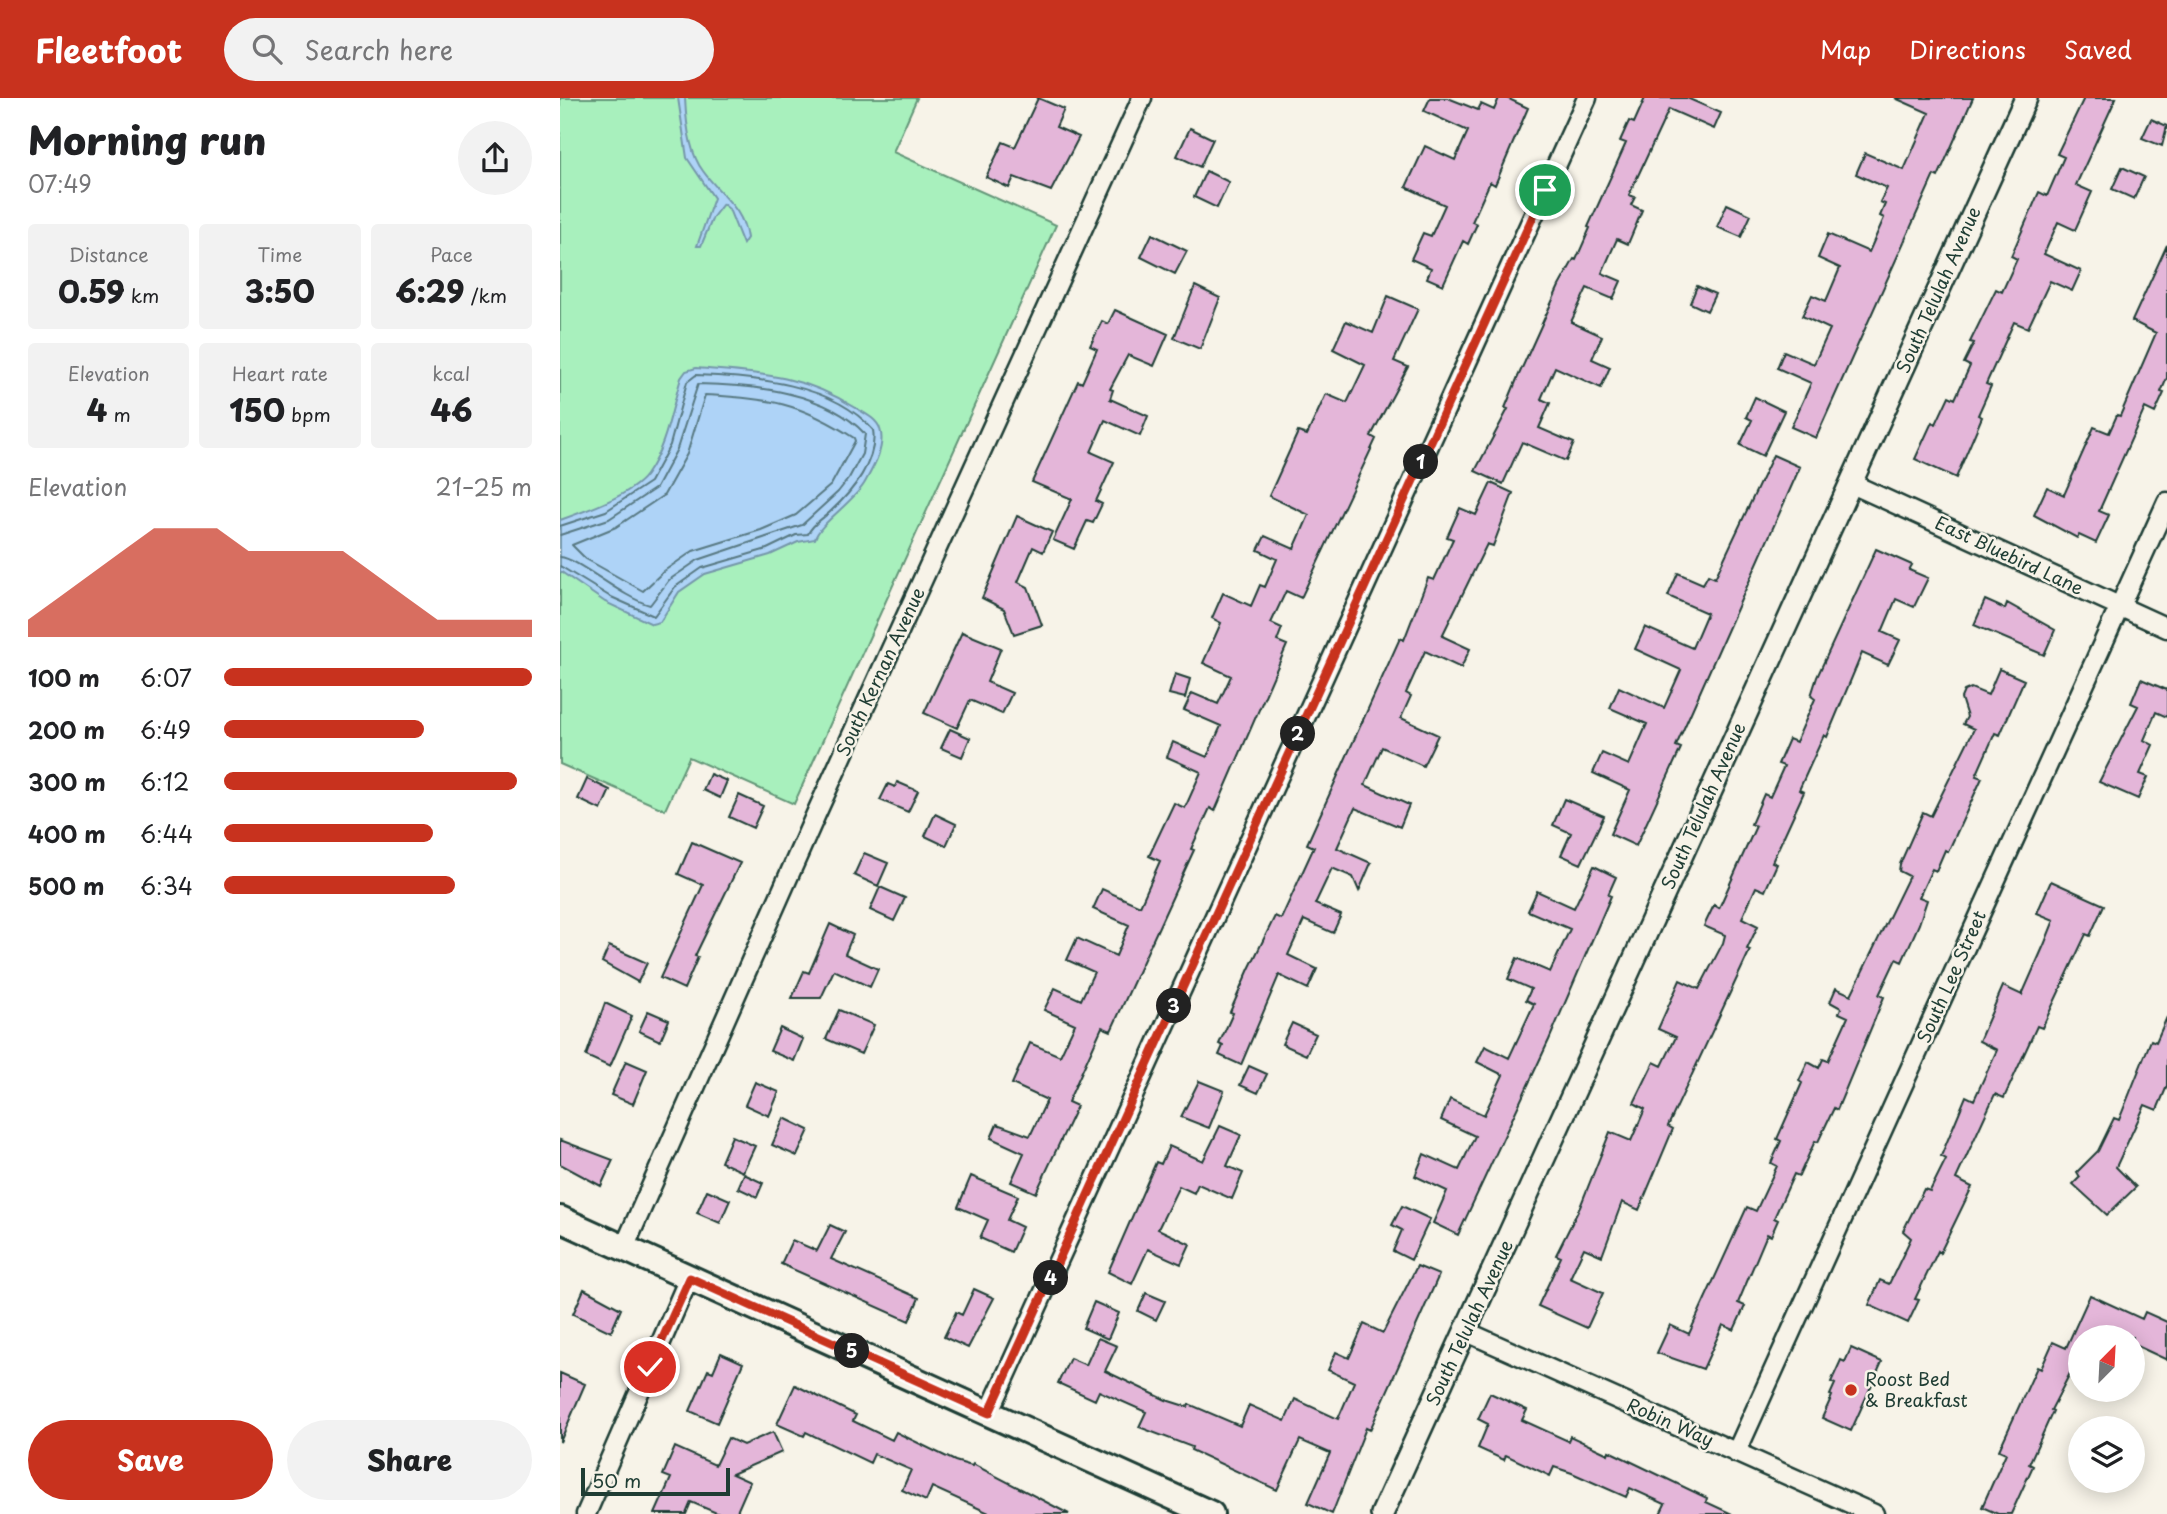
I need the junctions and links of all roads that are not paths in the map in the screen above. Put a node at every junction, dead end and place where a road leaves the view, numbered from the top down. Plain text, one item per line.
1 (1142, 98) edge
2 (1587, 98) edge
3 (2026, 98) edge
4 (1852, 484) junction
5 (2167, 502) edge
6 (2119, 607) junction
7 (2167, 628) edge
8 (560, 1219) edge
9 (624, 1248) junction
10 (690, 1278) junction
11 (1467, 1332) junction
12 (989, 1413) junction
13 (1736, 1453) junction
14 (586, 1514) edge
15 (1211, 1514) edge
16 (1382, 1514) edge
17 (1874, 1514) edge

1 - 9 street, South Kernan Avenue
2 - 12 street
3 - 4 street, South Telulah Avenue
4 - 6 street, East Bluebird Lane
4 - 11 street, South Telulah Avenue
5 - 6 street, South Lee Street
6 - 7 street, East Bluebird Lane
6 - 13 street, South Lee Street
8 - 9 main road
9 - 10 main road
10 - 12 main road
10 - 14 street
11 - 13 street, Robin Way
11 - 16 street, South Telulah Avenue
12 - 15 main road
13 - 17 street, Robin Way

